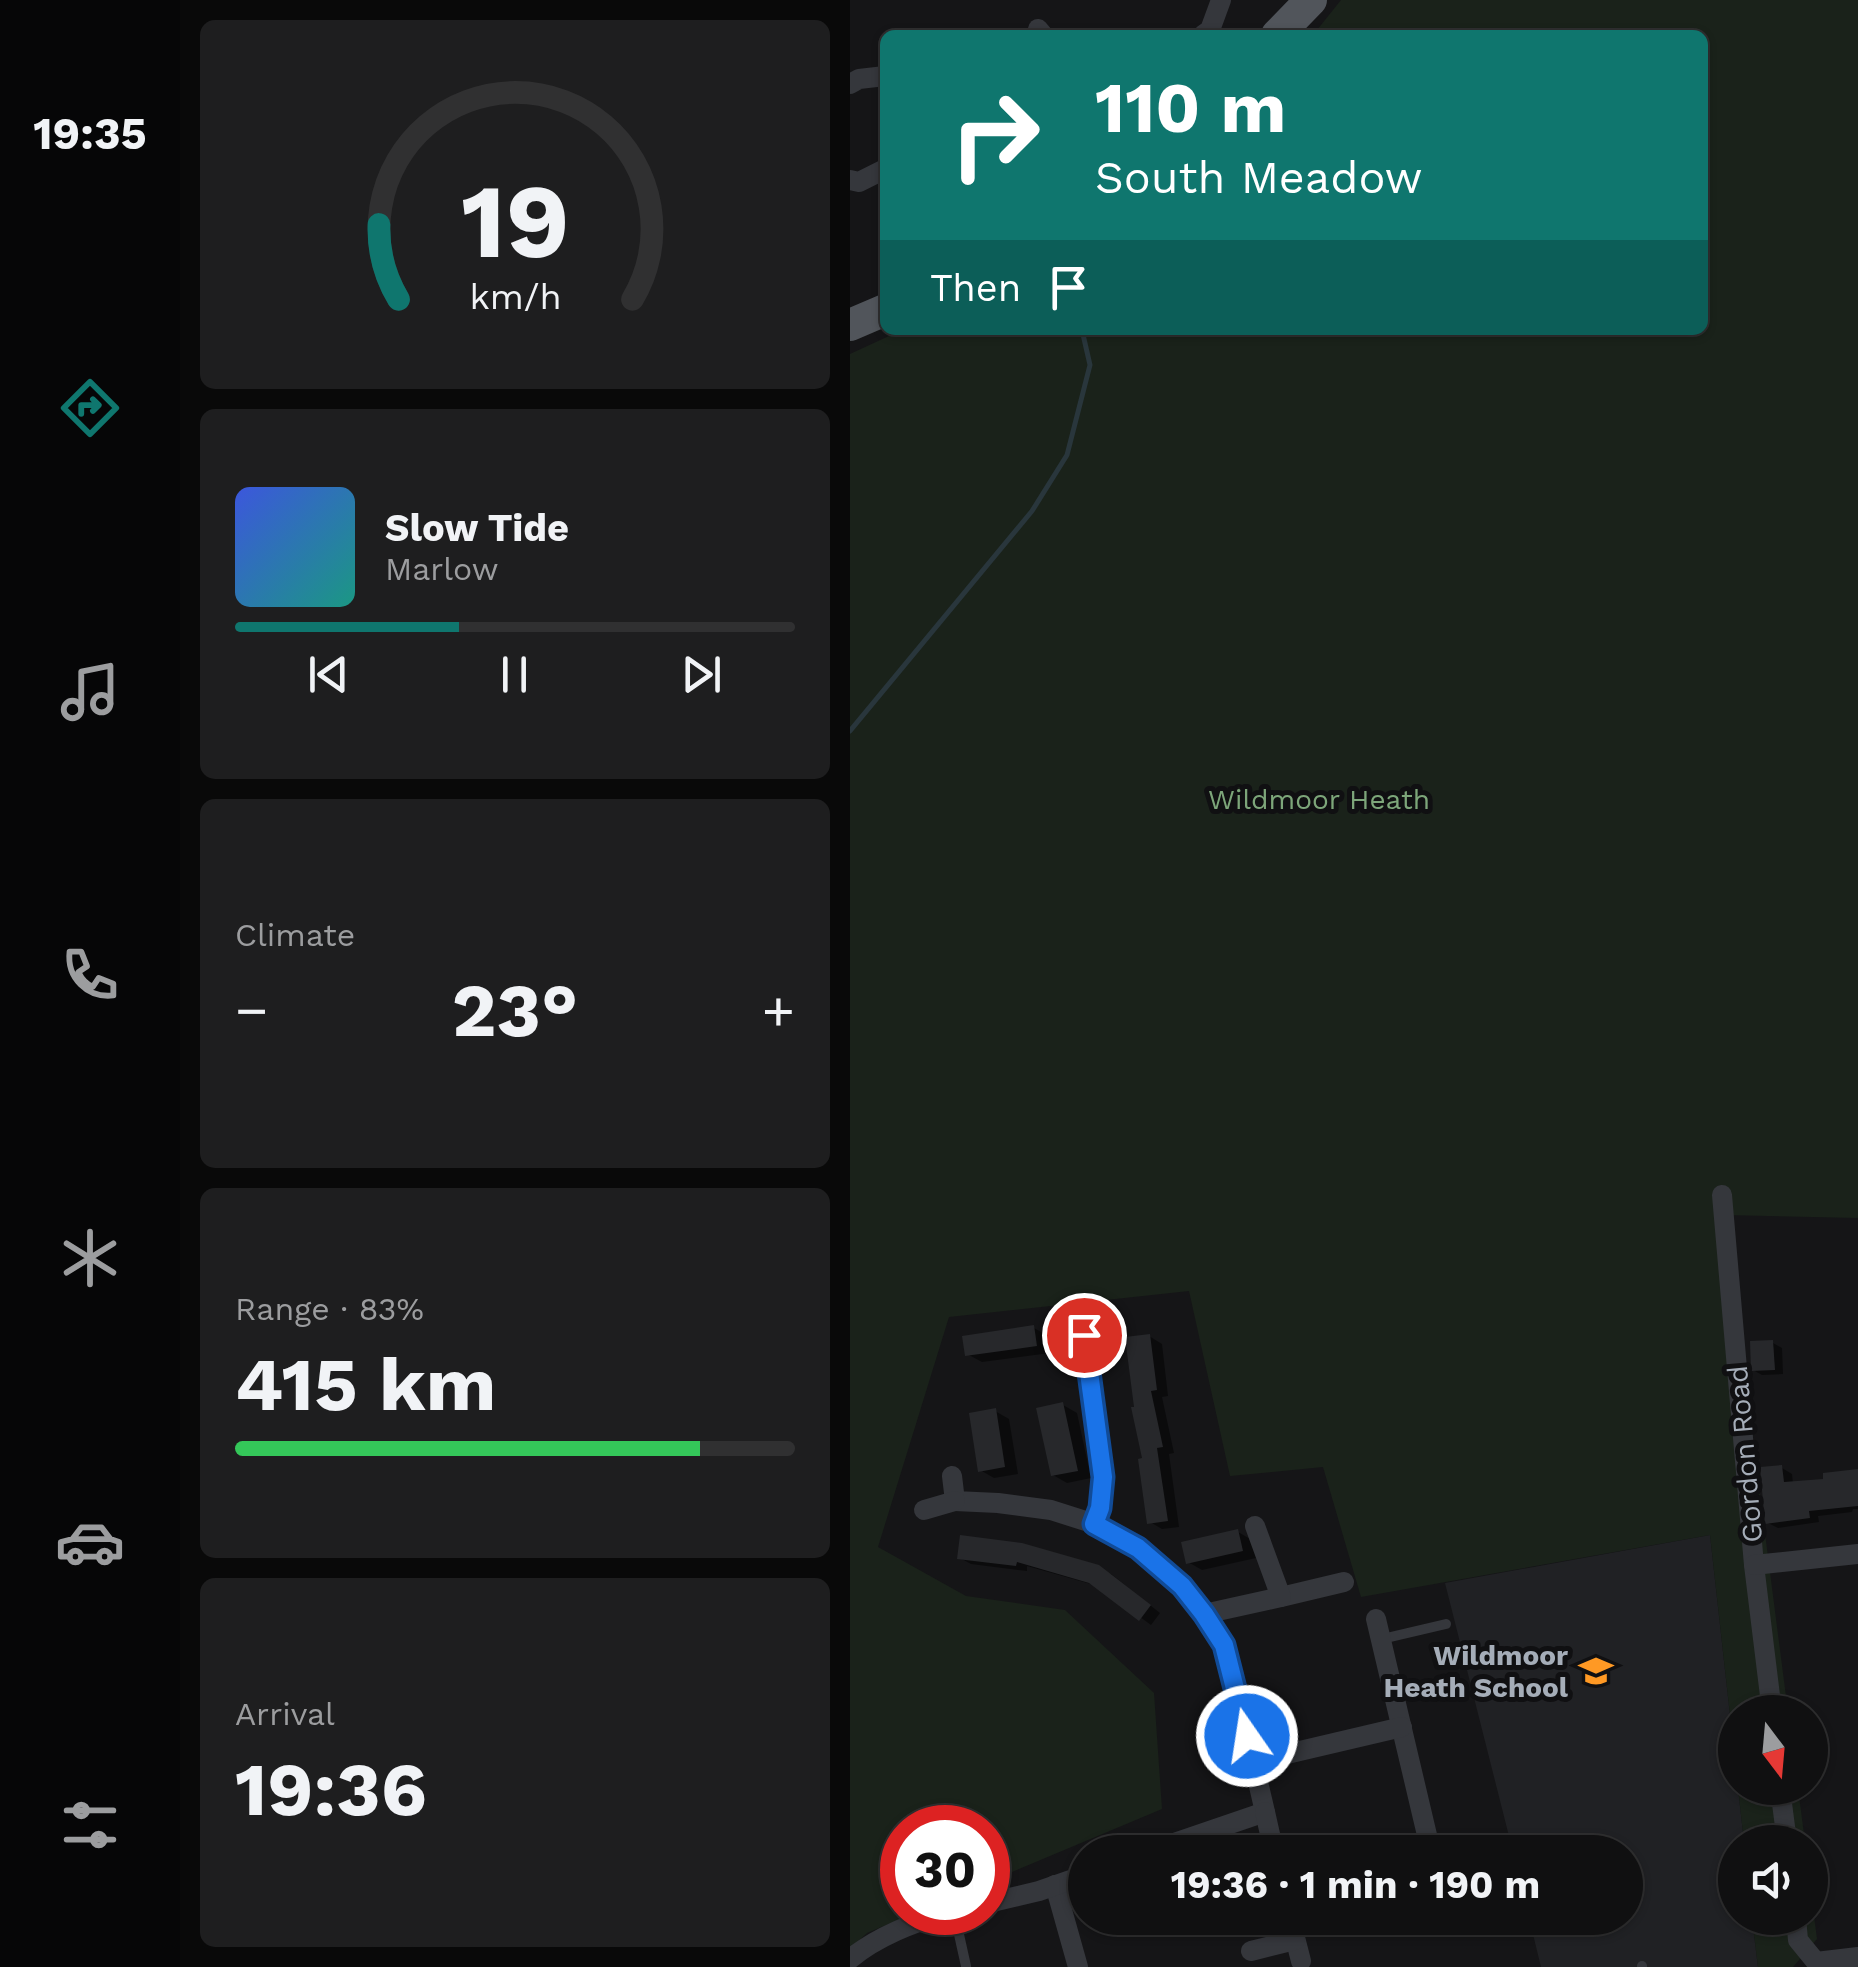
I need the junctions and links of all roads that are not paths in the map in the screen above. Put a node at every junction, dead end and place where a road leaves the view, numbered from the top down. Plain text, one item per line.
1 (1221, 0) edge
2 (1311, 0) edge
3 (1210, 30) edge
4 (1282, 30) edge
5 (880, 77) edge
6 (850, 84) edge
7 (880, 172) edge
8 (850, 180) edge
9 (880, 312) edge
10 (850, 325) edge
11 (1722, 1195) dead end
12 (1084, 1335) dead end
13 (952, 1476) dead end
14 (955, 1501) junction
15 (924, 1510) dead end
16 (1094, 1524) junction
17 (1255, 1526) dead end
18 (1858, 1554) edge
19 (1754, 1565) junction
20 (1344, 1582) dead end
21 (1281, 1597) junction
22 (1204, 1614) junction
23 (1446, 1624) dead end
24 (1378, 1629) joint
25 (1770, 1695) edge
26 (1402, 1727) junction
27 (1254, 1762) junction
28 (1265, 1812) junction
29 (1198, 1835) edge
30 (1270, 1835) edge
31 (1427, 1835) edge
32 (1068, 1881) edge
33 (1055, 1885) junction
34 (1010, 1897) edge
35 (889, 1935) edge
36 (959, 1935) edge
37 (1294, 1935) edge
38 (1798, 1935) edge
39 (1251, 1950) dead end
40 (1858, 1957) edge
41 (850, 1959) edge
42 (966, 1966) edge
43 (1078, 1967) edge

1 - 3 street
2 - 4 main road
5 - 6 street
7 - 8 street
9 - 10 main road
11 - 19 street, Gordon Road
12 - 16 street
13 - 14 street
14 - 15 street
14 - 16 street
16 - 22 street
17 - 21 street
18 - 19 street
19 - 25 street, Gordon Road
20 - 21 street
21 - 22 street
22 - 27 street
23 - 24 lane
24 - 26 street
26 - 27 street
26 - 31 street
27 - 28 street
28 - 29 street
28 - 30 street
32 - 33 street
33 - 34 street
33 - 43 street
35 - 41 street
36 - 42 lane
37 - 39 street
38 - 40 street

